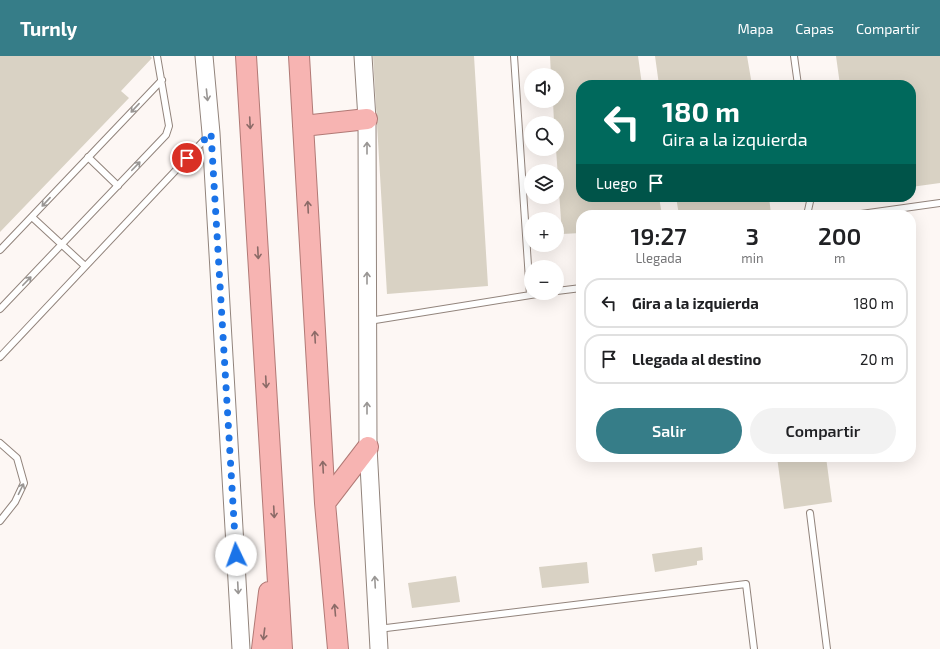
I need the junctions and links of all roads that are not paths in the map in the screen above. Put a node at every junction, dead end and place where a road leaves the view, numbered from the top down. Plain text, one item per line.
1 (157, 56) edge
2 (204, 56) edge
3 (246, 56) edge
4 (299, 56) edge
5 (362, 56) edge
6 (514, 56) edge
7 (794, 56) edge
8 (162, 80) junction
9 (797, 80) edge
10 (366, 119) junction
11 (303, 126) junction
12 (211, 133) junction
13 (88, 157) junction
14 (118, 186) junction
15 (940, 203) edge
16 (890, 210) edge
17 (32, 216) junction
18 (62, 245) junction
19 (0, 250) edge
20 (528, 260) edge
21 (85, 266) junction
22 (576, 289) edge
23 (564, 290) edge
24 (524, 296) edge
25 (0, 309) edge
26 (367, 321) junction
27 (0, 357) edge
28 (0, 443) edge
29 (368, 447) junction
30 (325, 503) junction
31 (810, 513) dead end
32 (0, 521) edge
33 (275, 540) junction
34 (378, 629) junction
35 (241, 649) edge
36 (262, 649) edge
37 (282, 649) edge
38 (338, 649) edge
39 (379, 649) edge
40 (754, 649) edge
41 (827, 649) edge

1 - 8 lane
2 -> 12 main road
3 -> 33 highway
4 - 11 highway
5 - 10 main road
6 - 20 lane
7 - 9 lane
8 -> 13 lane
14 -> 8 lane
10 - 11 highway
26 -> 10 main road
30 -> 11 highway
12 - 21 lane
12 -> 35 main road
13 - 14 lane
13 -> 17 lane
14 - 18 lane
15 - 16 lane
17 - 18 lane
17 - 19 lane
18 - 21 lane
25 -> 18 lane
21 - 27 lane
22 - 23 lane
24 - 26 lane
29 -> 26 main road
32 -> 28 lane
29 - 30 highway
34 -> 29 main road
38 -> 30 highway
31 - 41 lane
33 -> 36 highway
33 - 37 highway
34 - 39 main road
34 - 40 lane

